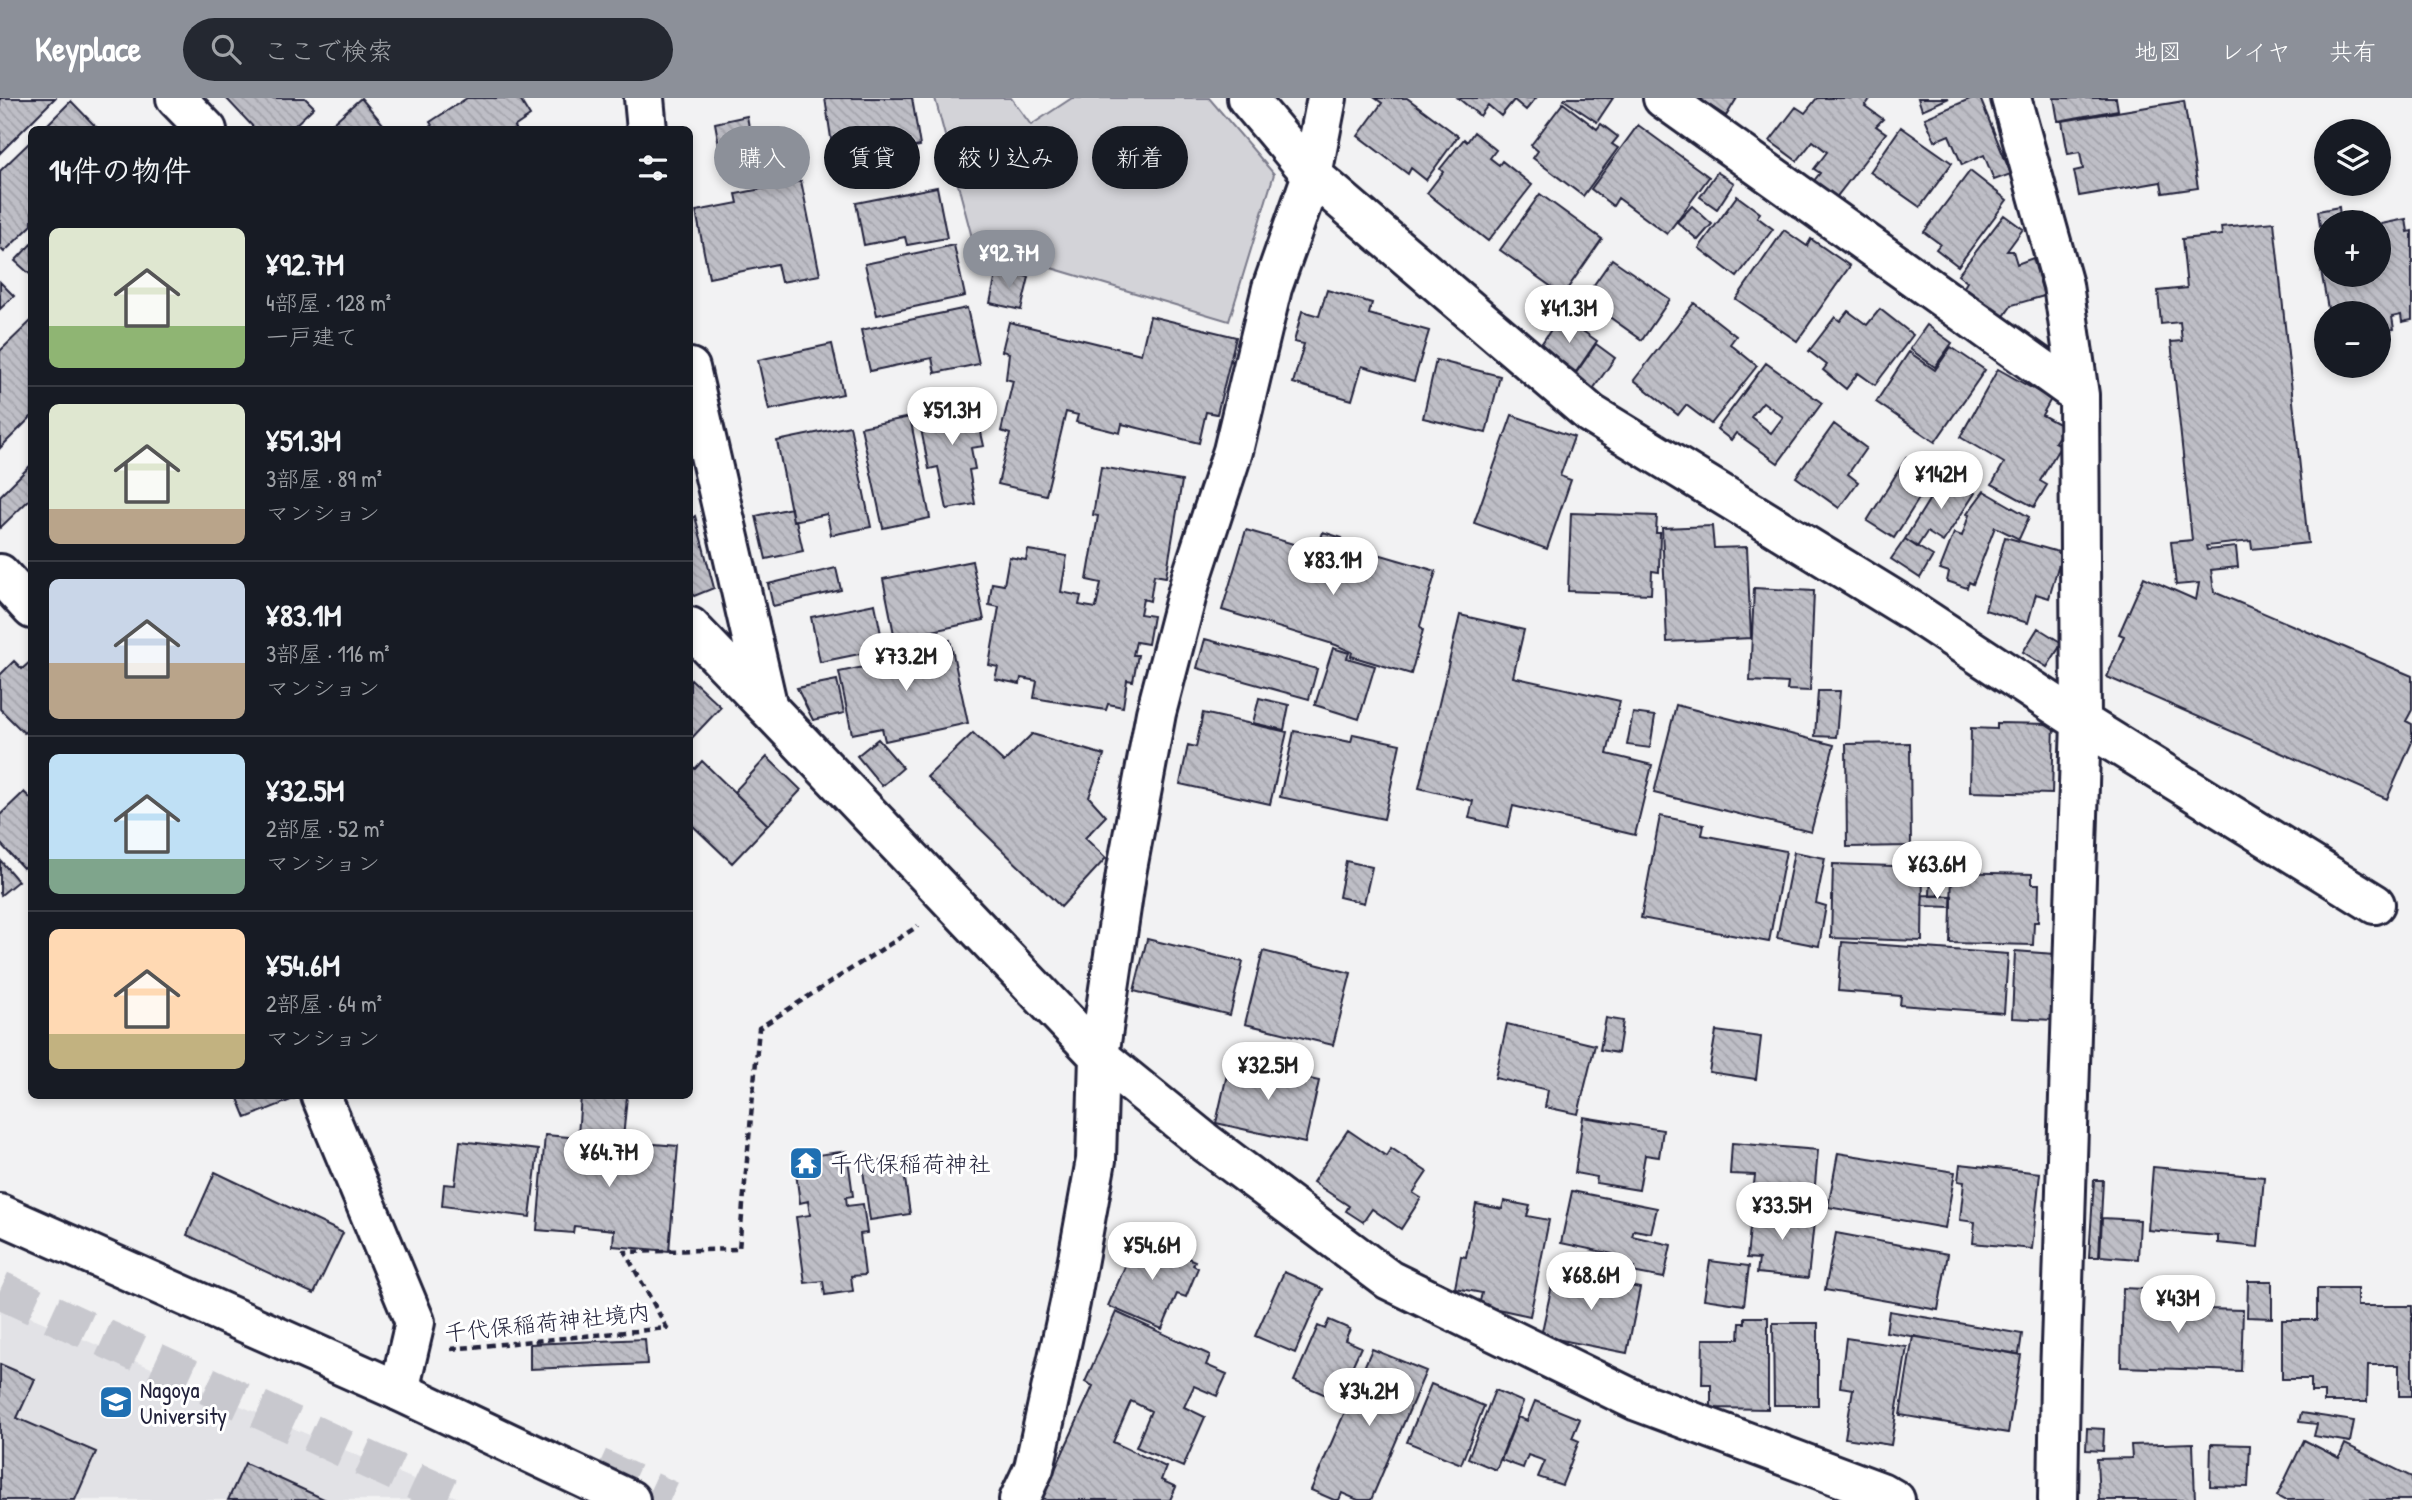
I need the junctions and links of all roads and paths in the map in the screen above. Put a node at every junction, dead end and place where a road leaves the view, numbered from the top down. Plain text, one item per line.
1 (176, 98) edge
2 (644, 98) edge
3 (1247, 98) edge
4 (1327, 98) edge
5 (1663, 98) edge
6 (2011, 98) edge
7 (203, 126) edge
8 (647, 126) edge
9 (1312, 175) junction
10 (693, 381) edge
11 (2079, 396) junction
12 (0, 574) edge
13 (28, 604) edge
14 (693, 630) edge
15 (768, 708) junction
16 (2081, 722) junction
17 (954, 903) junction
18 (2375, 904) dead end
19 (1099, 1056) junction
20 (322, 1099) edge
21 (0, 1214) edge
22 (408, 1354) junction
23 (399, 1391) junction
24 (630, 1500) edge
25 (1019, 1500) edge
26 (1895, 1500) edge
27 (2058, 1500) edge

1 - 7 street
2 - 8 street
3 - 9 street
4 - 9 street
5 - 11 street
6 - 11 street
9 - 16 street
9 - 19 street
10 - 15 street
11 - 16 street
12 - 13 street
14 - 15 street
15 - 17 street
16 - 18 street
16 - 27 street
17 - 19 street
17 - 22 path, 千代保稲荷神社境内
19 - 25 street
19 - 26 street
20 - 22 street
21 - 23 street
22 - 23 street
23 - 24 street

